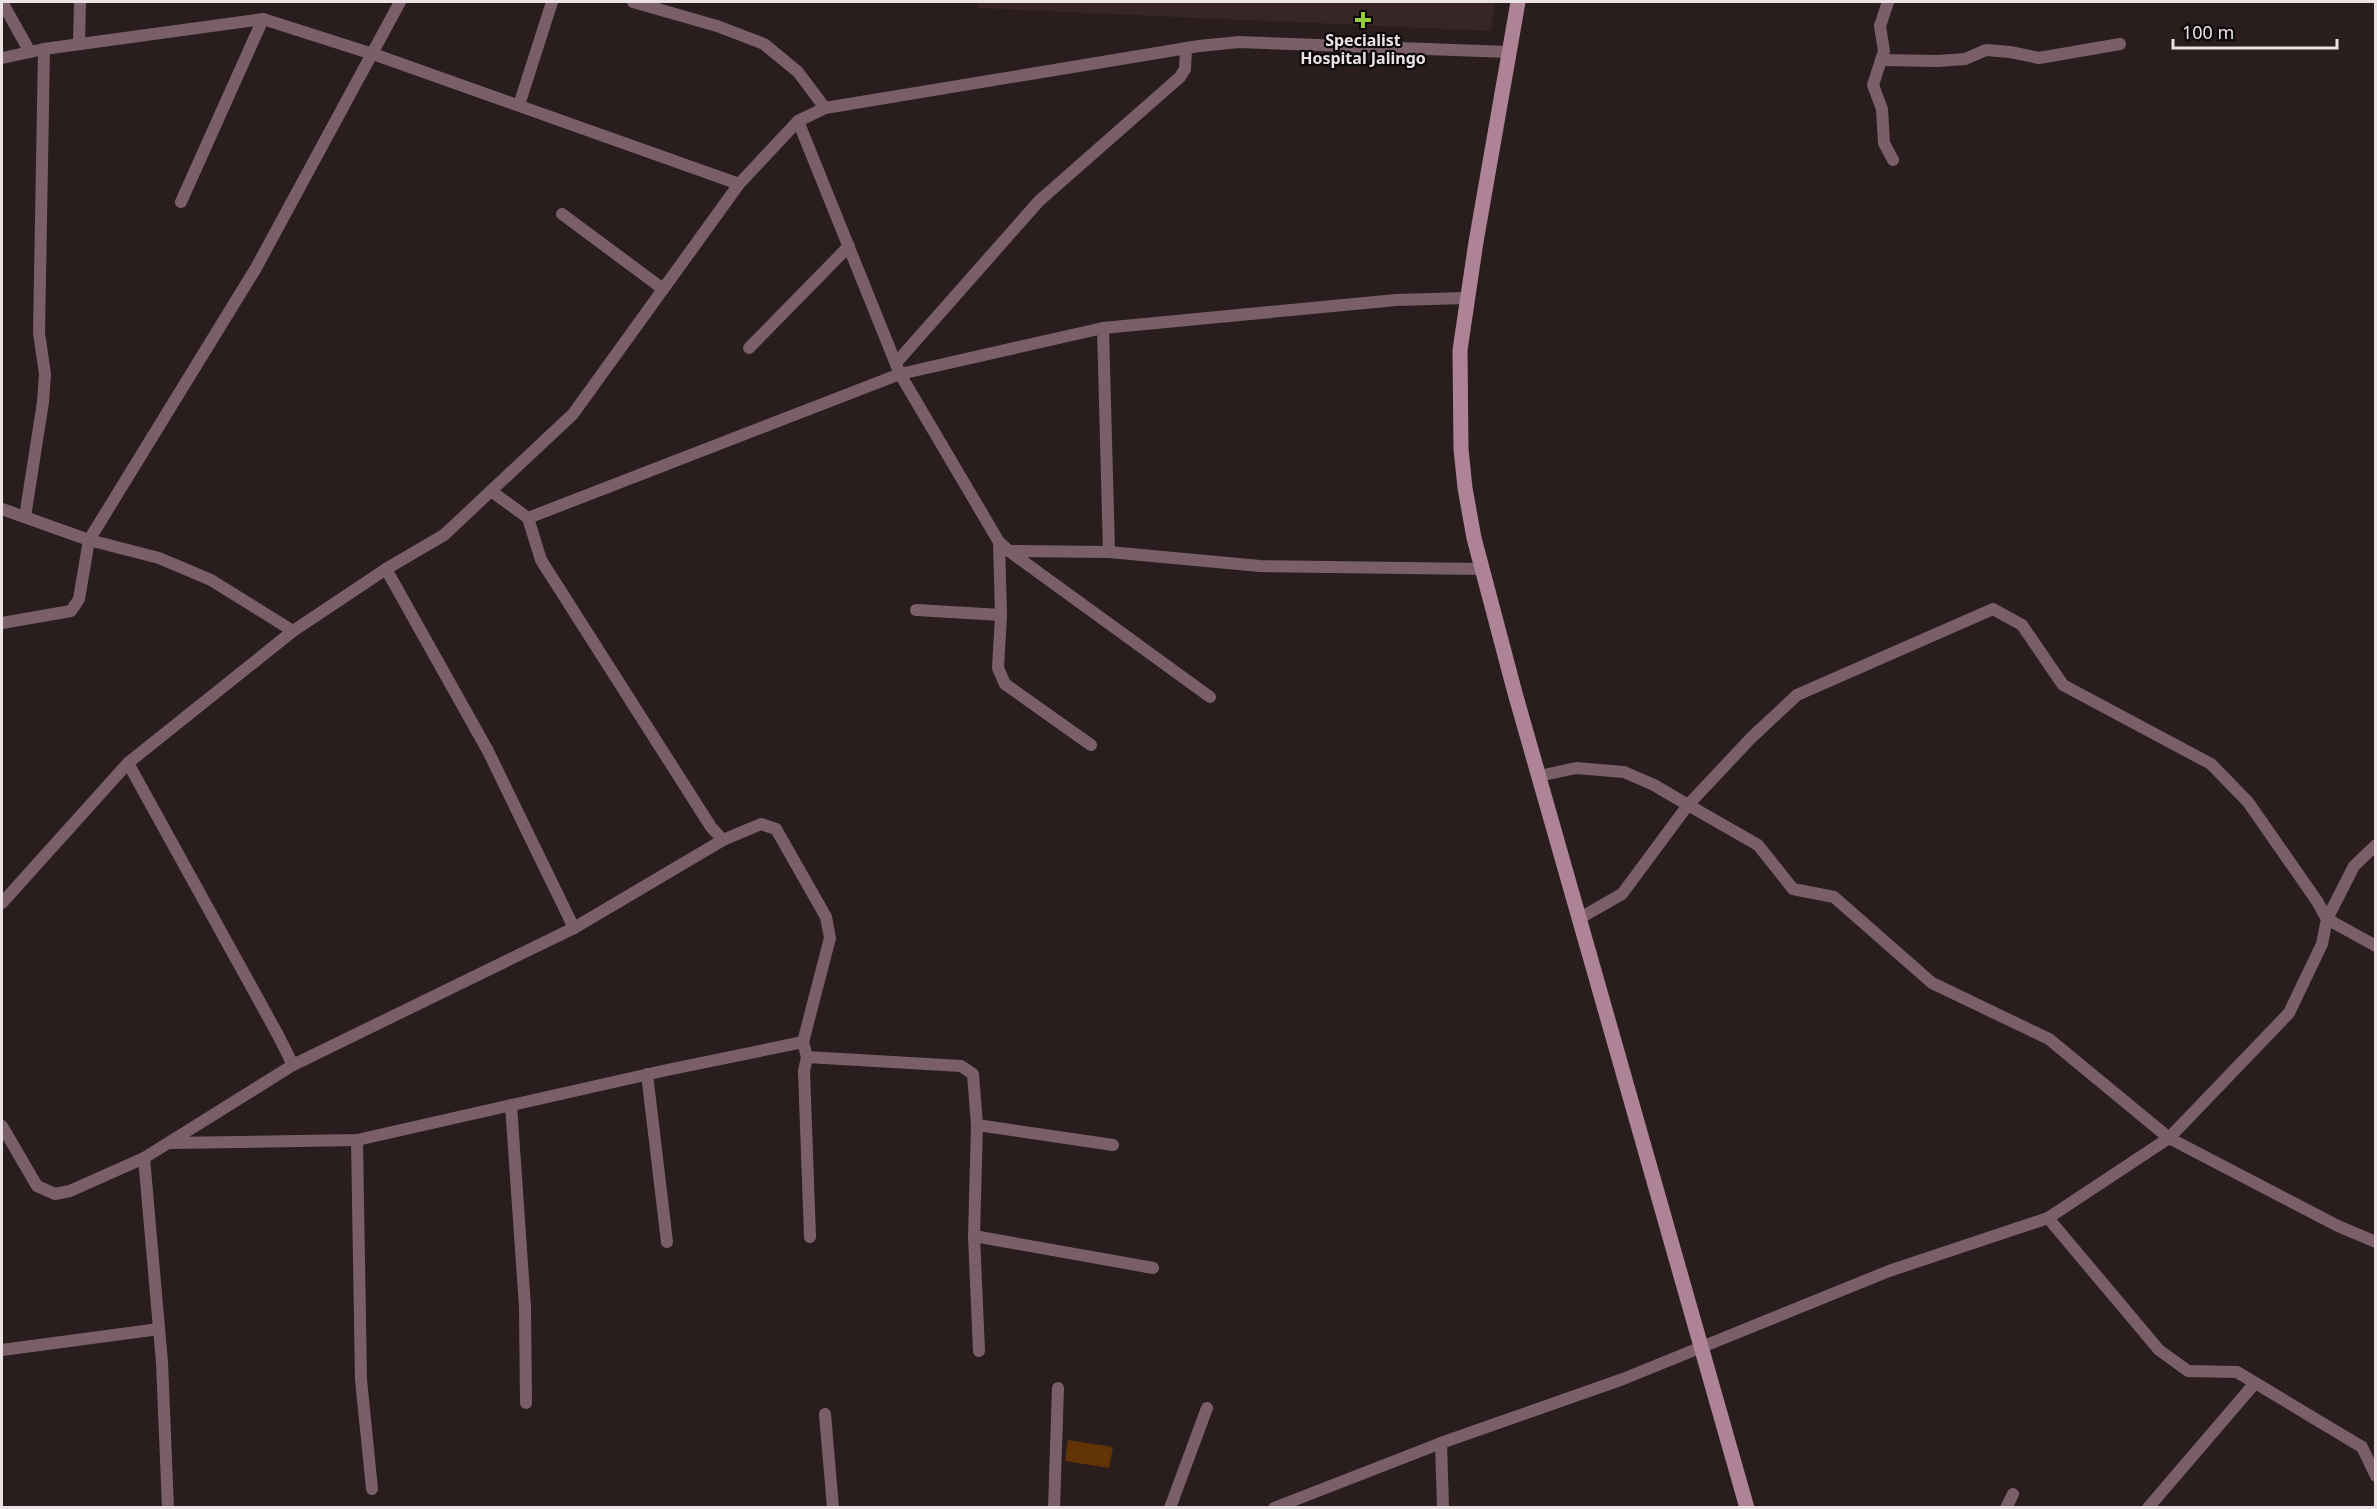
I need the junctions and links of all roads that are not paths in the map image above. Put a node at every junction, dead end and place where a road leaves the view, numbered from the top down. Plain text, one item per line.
1 (2, 2) edge
2 (80, 2) edge
3 (400, 2) edge
4 (552, 2) edge
5 (633, 2) edge
6 (1518, 2) edge
7 (1888, 2) edge
8 (263, 19) junction
9 (78, 44) junction
10 (2120, 44) dead end
11 (1186, 48) junction
12 (44, 49) junction
13 (30, 52) junction
14 (1509, 52) junction
15 (372, 53) junction
16 (2, 58) edge
17 (1881, 60) junction
18 (519, 105) junction
19 (825, 108) junction
20 (798, 121) junction
21 (1893, 160) dead end
22 (739, 184) junction
23 (181, 202) dead end
24 (562, 214) dead end
25 (849, 246) junction
26 (663, 289) junction
27 (1467, 298) junction
28 (1103, 328) junction
29 (749, 348) dead end
30 (898, 368) junction
31 (491, 491) junction
32 (2, 508) edge
33 (25, 517) junction
34 (528, 518) junction
35 (89, 540) junction
36 (999, 542) junction
37 (1009, 551) junction
38 (1108, 552) junction
39 (386, 569) junction
40 (1482, 569) junction
41 (916, 610) dead end
42 (1001, 615) junction
43 (2, 623) edge
44 (294, 631) junction
45 (1210, 697) dead end
46 (1091, 744) dead end
47 (128, 763) junction
48 (1539, 777) junction
49 (1688, 805) junction
50 (723, 840) junction
51 (2376, 845) edge
52 (2, 903) edge
53 (1580, 918) junction
54 (2327, 918) junction
55 (574, 928) junction
56 (2376, 946) edge
57 (803, 1042) junction
58 (807, 1057) junction
59 (293, 1065) junction
60 (647, 1074) junction
61 (511, 1105) junction
62 (977, 1125) junction
63 (2, 1126) edge
64 (2169, 1138) junction
65 (357, 1140) junction
66 (171, 1143) junction
67 (1113, 1144) dead end
68 (7, 1146) edge
69 (144, 1158) junction
70 (2048, 1218) junction
71 (974, 1236) junction
72 (810, 1237) dead end
73 (667, 1242) dead end
74 (2376, 1242) edge
75 (1153, 1268) dead end
76 (159, 1329) junction
77 (1701, 1348) junction
78 (2, 1350) edge
79 (979, 1351) dead end
80 (2255, 1383) junction
81 (1058, 1388) dead end
82 (526, 1403) dead end
83 (1207, 1408) dead end
84 (825, 1414) dead end
85 (1441, 1443) junction
86 (2376, 1476) edge
87 (372, 1489) dead end
88 (2013, 1494) dead end
89 (168, 1508) edge
90 (833, 1508) edge
91 (1054, 1508) edge
92 (1170, 1508) edge
93 (1274, 1508) edge
94 (1443, 1508) edge
95 (1747, 1508) edge
96 (2006, 1508) edge
97 (2148, 1508) edge

1 - 13 street
2 - 9 street
3 - 15 street
4 - 18 street
5 - 19 street
6 - 14 main road
7 - 17 street
8 - 9 street
8 - 15 street
8 - 23 street
9 - 12 street
10 - 17 street
11 - 14 street
11 - 19 street
11 - 30 street
12 - 13 street
12 - 33 street
13 - 16 street
14 - 27 main road
15 - 18 street
15 - 35 street
17 - 21 street
18 - 22 street
19 - 20 street
20 - 22 street
20 - 25 street
22 - 26 street
24 - 26 street
25 - 29 street
25 - 30 street
26 - 31 street
27 - 28 street
27 - 40 main road
28 - 30 street
28 - 38 street
30 - 34 street
30 - 36 street
31 - 34 street
31 - 39 street
32 - 33 street
33 - 35 street
34 - 50 street
35 - 43 street
35 - 44 street
36 - 37 street
36 - 42 street
37 - 38 street
37 - 45 street
38 - 40 street
39 - 44 street
39 - 55 street
40 - 48 main road
41 - 42 street
42 - 46 street
44 - 47 street
47 - 52 street
47 - 59 street
48 - 49 street
48 - 53 main road
49 - 53 street
49 - 54 street
49 - 64 street
50 - 55 street
50 - 57 street
51 - 54 street
53 - 77 main road
54 - 56 street
54 - 64 street
55 - 59 street
57 - 58 street
57 - 60 street
58 - 62 street
58 - 72 street
59 - 66 street
60 - 61 street
60 - 73 street
61 - 65 street
61 - 82 street
62 - 67 street
62 - 71 street
63 - 68 street
64 - 70 street
64 - 74 street
65 - 66 street
65 - 87 street
66 - 69 street
68 - 69 street
69 - 76 street
70 - 77 street
70 - 80 street
71 - 75 street
71 - 79 street
76 - 78 street
76 - 89 street
77 - 85 street
77 - 95 main road
80 - 86 street
80 - 97 street
81 - 91 street
83 - 92 street
84 - 90 street
85 - 93 street
85 - 94 street
88 - 96 street

